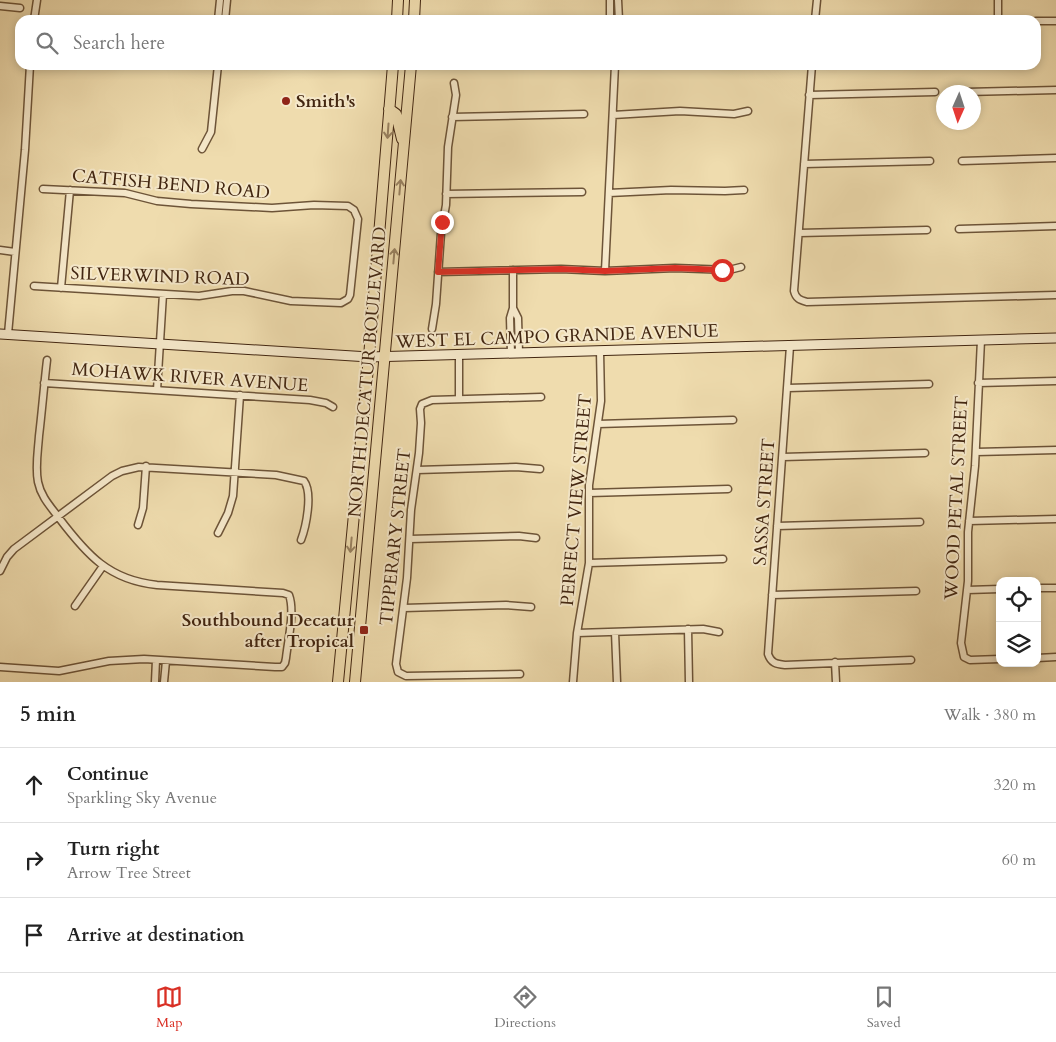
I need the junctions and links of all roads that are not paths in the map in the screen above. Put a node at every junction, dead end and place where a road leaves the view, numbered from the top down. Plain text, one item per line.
1 (37, 0) edge
2 (220, 0) edge
3 (227, 0) edge
4 (398, 0) edge
5 (415, 0) edge
6 (610, 0) edge
7 (618, 0) edge
8 (817, 0) edge
9 (998, 0) edge
10 (0, 6) edge
11 (20, 8) dead end
12 (35, 15) edge
13 (218, 15) edge
14 (226, 15) edge
15 (397, 15) edge
16 (414, 15) edge
17 (610, 15) edge
18 (619, 15) edge
19 (816, 15) edge
20 (998, 15) edge
21 (1056, 20) edge
22 (1041, 21) edge
23 (30, 70) edge
24 (217, 70) edge
25 (393, 70) edge
26 (411, 70) edge
27 (615, 70) edge
28 (812, 70) edge
29 (454, 83) dead end
30 (1056, 90) edge
31 (935, 92) dead end
32 (981, 92) edge
33 (810, 94) junction
34 (389, 109) junction
35 (748, 111) dead end
36 (584, 114) dead end
37 (613, 115) junction
38 (452, 118) junction
39 (404, 145) junction
40 (202, 149) dead end
41 (1056, 158) edge
42 (962, 160) dead end
43 (930, 161) dead end
44 (804, 164) junction
45 (385, 168) junction
46 (402, 170) junction
47 (43, 189) dead end
48 (70, 190) junction
49 (744, 190) dead end
50 (582, 192) dead end
51 (609, 193) junction
52 (446, 194) junction
53 (1056, 226) edge
54 (959, 229) dead end
55 (926, 230) dead end
56 (799, 234) junction
57 (0, 250) edge
58 (15, 252) junction
59 (741, 267) dead end
60 (513, 270) junction
61 (605, 271) junction
62 (438, 272) junction
63 (34, 286) dead end
64 (61, 288) junction
65 (163, 294) junction
66 (1056, 295) edge
67 (345, 302) joint
68 (514, 308) junction
69 (432, 329) dead end
70 (4, 334) edge
71 (510, 334) junction
72 (519, 334) junction
73 (1056, 338) edge
74 (981, 340) junction
75 (160, 344) junction
76 (790, 346) junction
77 (600, 351) junction
78 (515, 353) junction
79 (458, 355) junction
80 (369, 357) junction
81 (384, 357) junction
82 (46, 360) dead end
83 (1056, 381) edge
84 (44, 383) junction
85 (978, 383) junction
86 (929, 384) dead end
87 (788, 388) junction
88 (157, 390) junction
89 (240, 395) junction
90 (541, 397) dead end
91 (460, 399) junction
92 (333, 407) dead end
93 (733, 420) dead end
94 (598, 424) junction
95 (1056, 450) edge
96 (976, 452) junction
97 (925, 453) dead end
98 (783, 457) junction
99 (146, 466) junction
100 (540, 468) dead end
101 (416, 470) junction
102 (234, 472) junction
103 (728, 489) dead end
104 (589, 493) junction
105 (58, 516) junction
106 (1056, 519) edge
107 (969, 521) junction
108 (920, 522) dead end
109 (138, 525) dead end
110 (777, 526) junction
111 (218, 533) dead end
112 (536, 538) dead end
113 (410, 539) junction
114 (301, 540) dead end
115 (723, 559) dead end
116 (589, 563) junction
117 (103, 566) junction
118 (0, 570) edge
119 (1041, 588) edge
120 (1056, 588) edge
121 (967, 590) junction
122 (996, 590) edge
123 (916, 591) dead end
124 (772, 595) junction
125 (75, 606) dead end
126 (531, 606) dead end
127 (404, 608) junction
128 (688, 629) junction
129 (615, 632) junction
130 (719, 632) dead end
131 (577, 633) junction
132 (1056, 657) edge
133 (1041, 658) edge
134 (996, 659) edge
135 (156, 660) junction
136 (166, 660) junction
137 (911, 660) dead end
138 (835, 662) junction
139 (0, 667) edge
140 (520, 674) dead end
141 (471, 679) edge
142 (155, 681) edge
143 (164, 681) edge
144 (338, 682) edge
145 (356, 682) edge
146 (573, 682) edge
147 (617, 682) edge
148 (689, 682) edge
149 (836, 682) edge

1 - 12 street
2 - 13 street
3 - 14 street
4 - 15 main road
5 - 16 main road
6 - 17 street
7 - 18 street
8 - 19 street
9 - 20 street
10 - 11 street
21 - 22 street
23 - 58 street
24 - 40 street
25 - 34 main road, NORTH DECATUR BOULEVARD
26 - 39 main road, NORTH DECATUR BOULEVARD
27 - 37 street
28 - 33 street
29 - 38 street
30 - 32 street
31 - 33 street
33 - 44 street
34 - 39 main road
34 -> 45 main road, NORTH DECATUR BOULEVARD
35 - 37 street
36 - 38 street
37 - 51 street
38 - 52 street
39 - 46 main road, NORTH DECATUR BOULEVARD
41 - 42 street
43 - 44 street
44 - 56 street
45 - 46 main road
45 - 80 main road, NORTH DECATUR BOULEVARD
81 -> 46 main road, NORTH DECATUR BOULEVARD
47 - 48 street, CATFISH BEND ROAD
48 - 64 street
48 - 67 street, CATFISH BEND ROAD
49 - 51 street
50 - 52 street
51 - 61 street
52 - 62 street
53 - 54 street
55 - 56 street
56 - 66 street
57 - 58 street
58 - 70 street
59 - 61 street
60 - 61 street
60 - 62 street
60 - 68 street
62 - 69 street
63 - 64 street, SILVERWIND ROAD
64 - 65 street, SILVERWIND ROAD
65 - 67 street, SILVERWIND ROAD
65 - 75 street
68 - 71 street
68 - 72 street
70 - 75 street, WEST EL CAMPO GRANDE AVENUE
71 - 72 street
71 - 78 street
72 - 78 street
73 - 74 street, WEST EL CAMPO GRANDE AVENUE
74 - 76 street, WEST EL CAMPO GRANDE AVENUE
74 - 85 street, WOOD PETAL STREET
75 - 80 street, WEST EL CAMPO GRANDE AVENUE
75 - 88 street
76 - 77 street, WEST EL CAMPO GRANDE AVENUE
76 - 87 street, SASSA STREET
77 - 78 street, WEST EL CAMPO GRANDE AVENUE
77 - 94 street, PERFECT VIEW STREET
78 - 79 street, WEST EL CAMPO GRANDE AVENUE
79 - 81 street, WEST EL CAMPO GRANDE AVENUE
79 - 91 street
80 - 81 street, WEST EL CAMPO GRANDE AVENUE
80 -> 144 main road, NORTH DECATUR BOULEVARD
81 - 145 main road, NORTH DECATUR BOULEVARD
82 - 84 street
83 - 85 street
84 - 88 street, MOHAWK RIVER AVENUE
84 - 105 street
85 - 96 street, WOOD PETAL STREET
86 - 87 street
87 - 98 street, SASSA STREET
88 - 89 street, MOHAWK RIVER AVENUE
89 - 92 street, MOHAWK RIVER AVENUE
89 - 102 street
90 - 91 street
91 - 101 street, TIPPERARY STREET
93 - 94 street
94 - 104 street, PERFECT VIEW STREET
95 - 96 street
96 - 107 street, WOOD PETAL STREET
97 - 98 street
98 - 110 street, SASSA STREET
99 - 102 street
99 - 105 street
99 - 109 street
100 - 101 street
101 - 113 street, TIPPERARY STREET
102 - 111 street
102 - 114 street
103 - 104 street
104 - 116 street, PERFECT VIEW STREET
105 - 117 street
105 - 118 street
106 - 107 street
107 - 121 street, WOOD PETAL STREET
108 - 110 street
110 - 124 street, SASSA STREET
112 - 113 street
113 - 127 street, TIPPERARY STREET
115 - 116 street
116 - 131 street, PERFECT VIEW STREET
117 - 125 street
117 - 136 street
119 - 120 street
121 - 122 street
121 - 134 street, WOOD PETAL STREET
123 - 124 street
124 - 138 street, SASSA STREET
126 - 127 street
127 - 141 street, TIPPERARY STREET
128 - 129 street
128 - 130 street
128 - 148 street
129 - 131 street
129 - 147 street
131 - 146 street, PERFECT VIEW STREET
132 - 133 street
135 - 136 street
135 - 139 street
135 - 142 street
136 - 143 street
137 - 138 street
138 - 149 street
140 - 141 street
142 - 143 street

